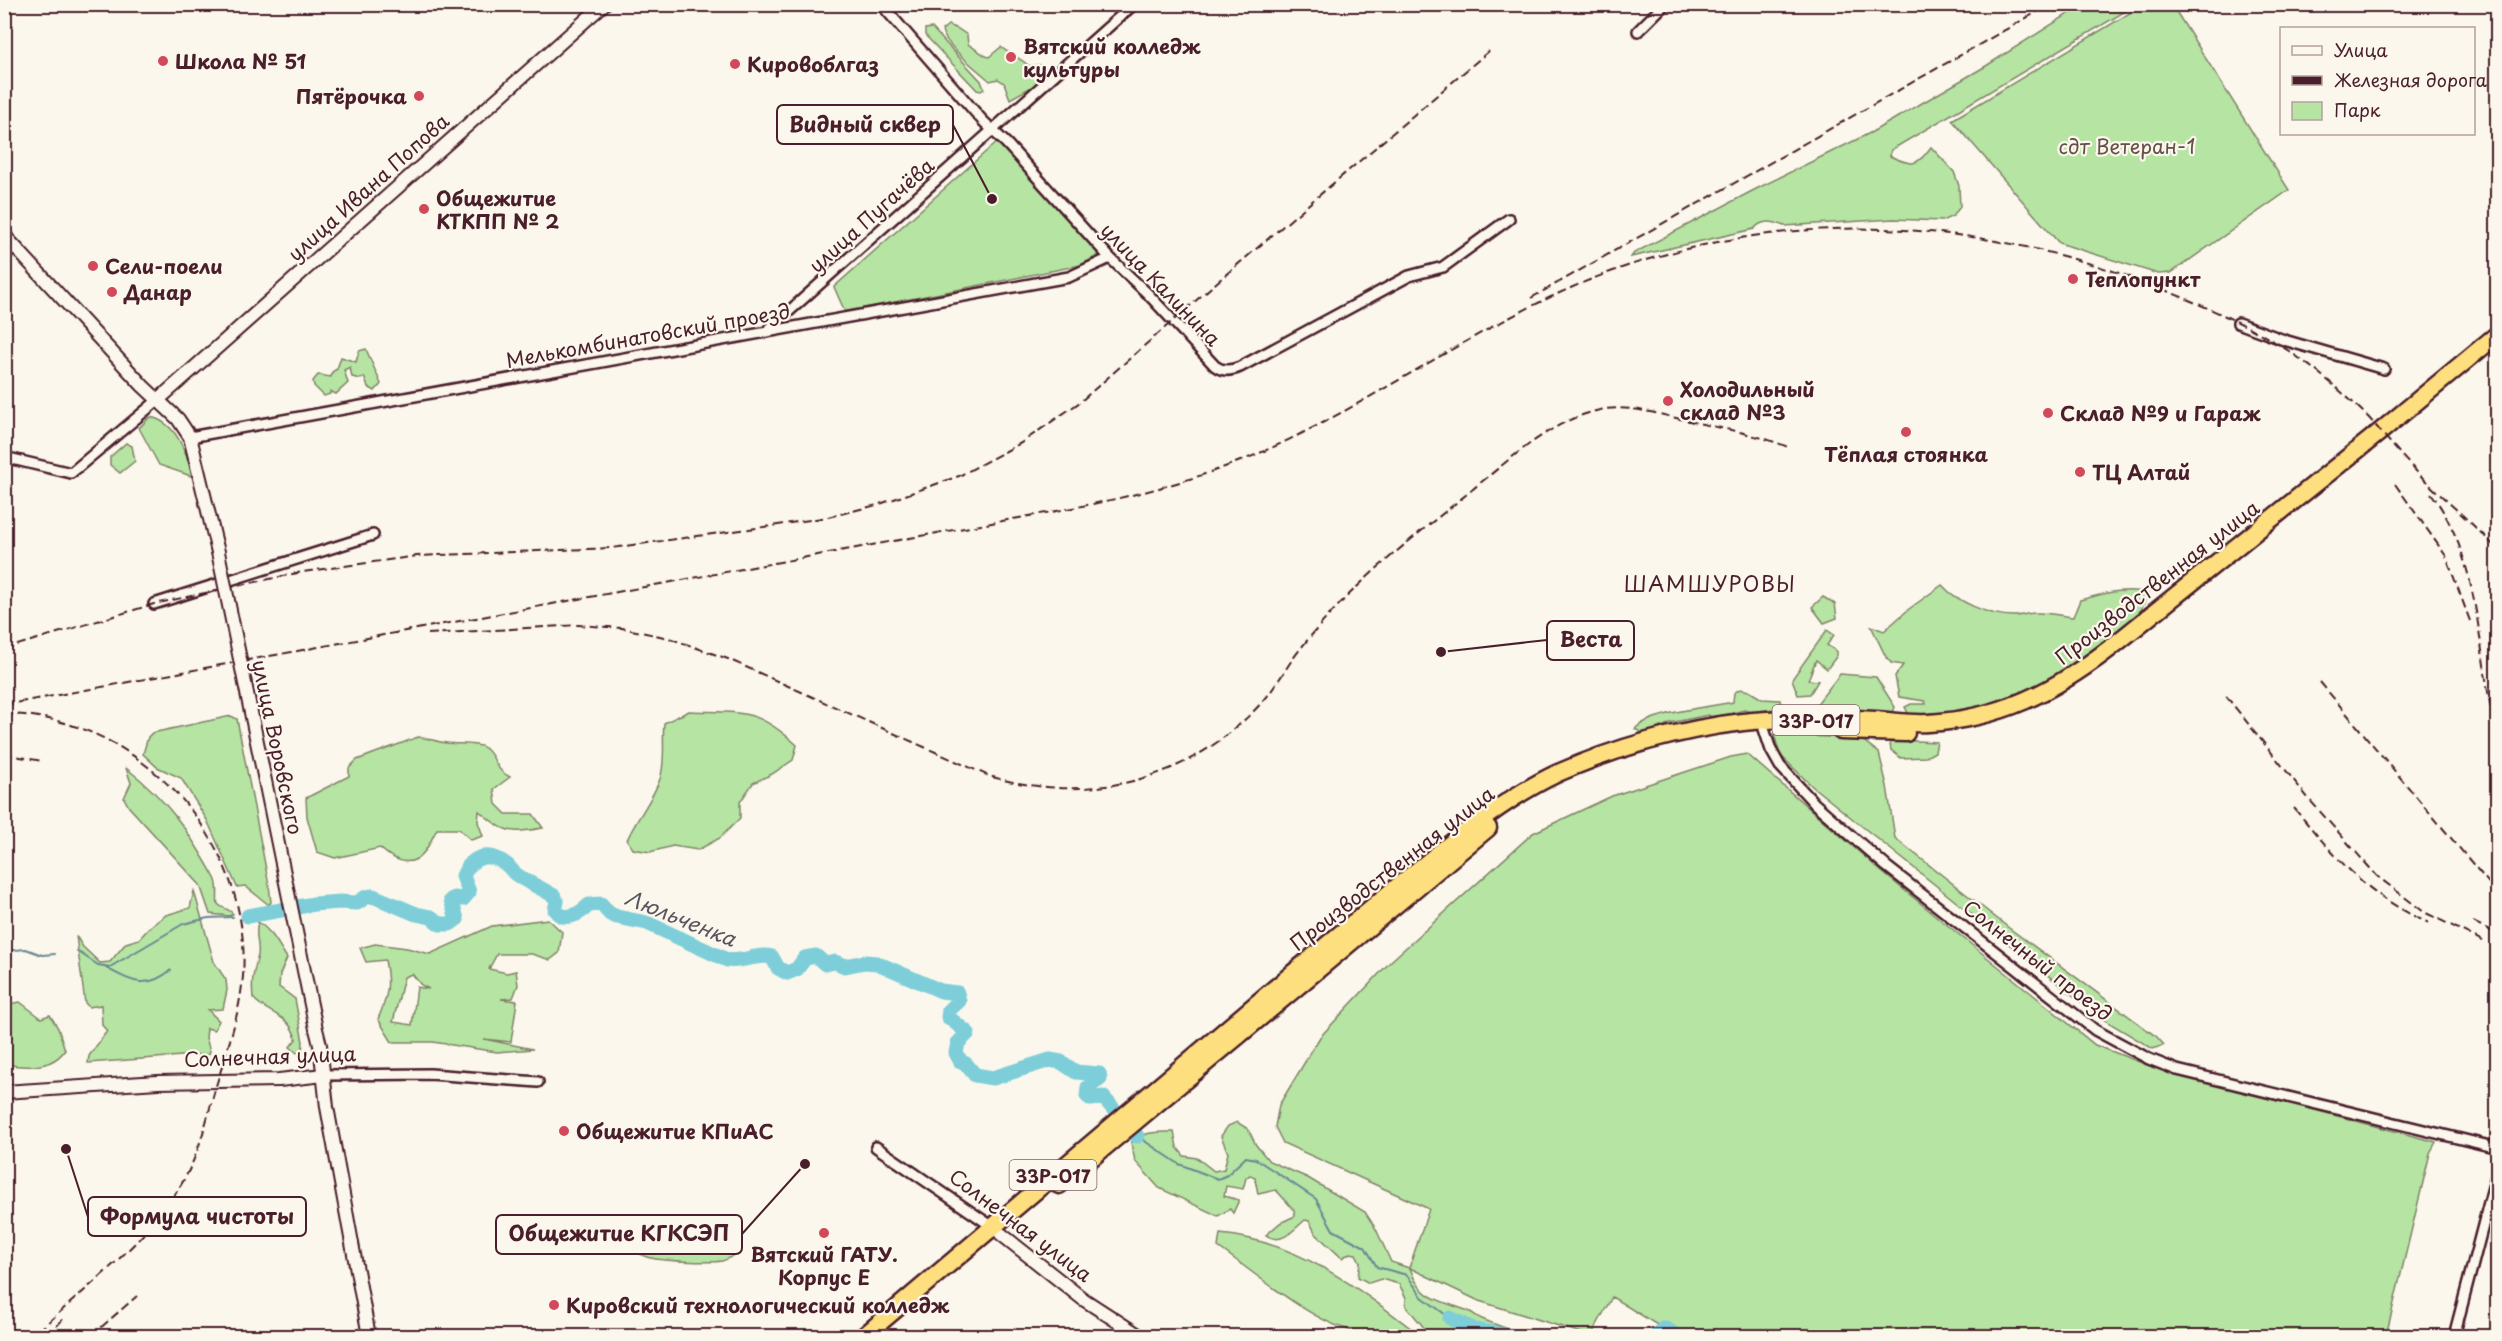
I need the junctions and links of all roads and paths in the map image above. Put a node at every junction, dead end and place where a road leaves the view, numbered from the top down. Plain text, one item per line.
1 (604, 4) edge
2 (881, 4) edge
3 (1134, 4) edge
4 (1665, 4) edge
5 (1638, 31) dead end
6 (993, 130) junction
7 (1509, 219) dead end
8 (4, 235) edge
9 (1110, 258) junction
10 (2238, 323) dead end
11 (766, 332) junction
12 (2498, 334) edge
13 (2498, 347) edge
14 (2384, 369) dead end
15 (158, 400) junction
16 (190, 437) junction
17 (4, 456) edge
18 (2283, 517) junction
19 (373, 535) dead end
20 (2226, 563) junction
21 (154, 604) dead end
22 (1764, 729) junction
23 (324, 1075) junction
24 (538, 1082) dead end
25 (4, 1092) edge
26 (1134, 1115) junction
27 (876, 1147) dead end
28 (2498, 1148) edge
29 (2498, 1168) edge
30 (997, 1230) junction
31 (910, 1304) junction
32 (369, 1336) edge
33 (864, 1336) edge
34 (879, 1336) edge
35 (1140, 1336) edge
36 (2454, 1336) edge

1 - 15 main road, улица Ивана Попова
2 - 6 street, улица Калинина
3 - 6 street, улица Пугачёва
4 - 5 street
6 - 9 street, улица Калинина
6 - 11 street, улица Пугачёва
7 - 9 street, улица Калинина
8 - 15 main road, улица Воровского
9 - 11 street, Мелькомбинатовский проезд
10 - 14 street
11 - 16 street, Мелькомбинатовский проезд
12 - 18 highway, Производственная улица / 33Р-017
13 - 18 highway, Производственная улица / 33Р-017
15 - 16 main road, улица Воровского
15 - 17 street
16 - 23 main road, улица Воровского, bridge
18 - 20 highway, Производственная улица / 33Р-017
19 - 21 street
20 - 22 highway, Производственная улица / 33Р-017
20 - 26 highway, Производственная улица / 33Р-017
22 - 26 highway, Производственная улица / 33Р-017
22 - 28 street, Солнечный проезд
23 - 24 street, Солнечная улица
23 - 25 main road, Солнечная улица
23 - 32 main road, улица Воровского
26 - 30 highway, Производственная улица / 33Р-017
27 - 30 street, Солнечная улица
29 - 36 street
30 - 31 highway, Производственная улица
30 - 35 main road, Солнечная улица
31 - 33 highway
31 - 34 highway

